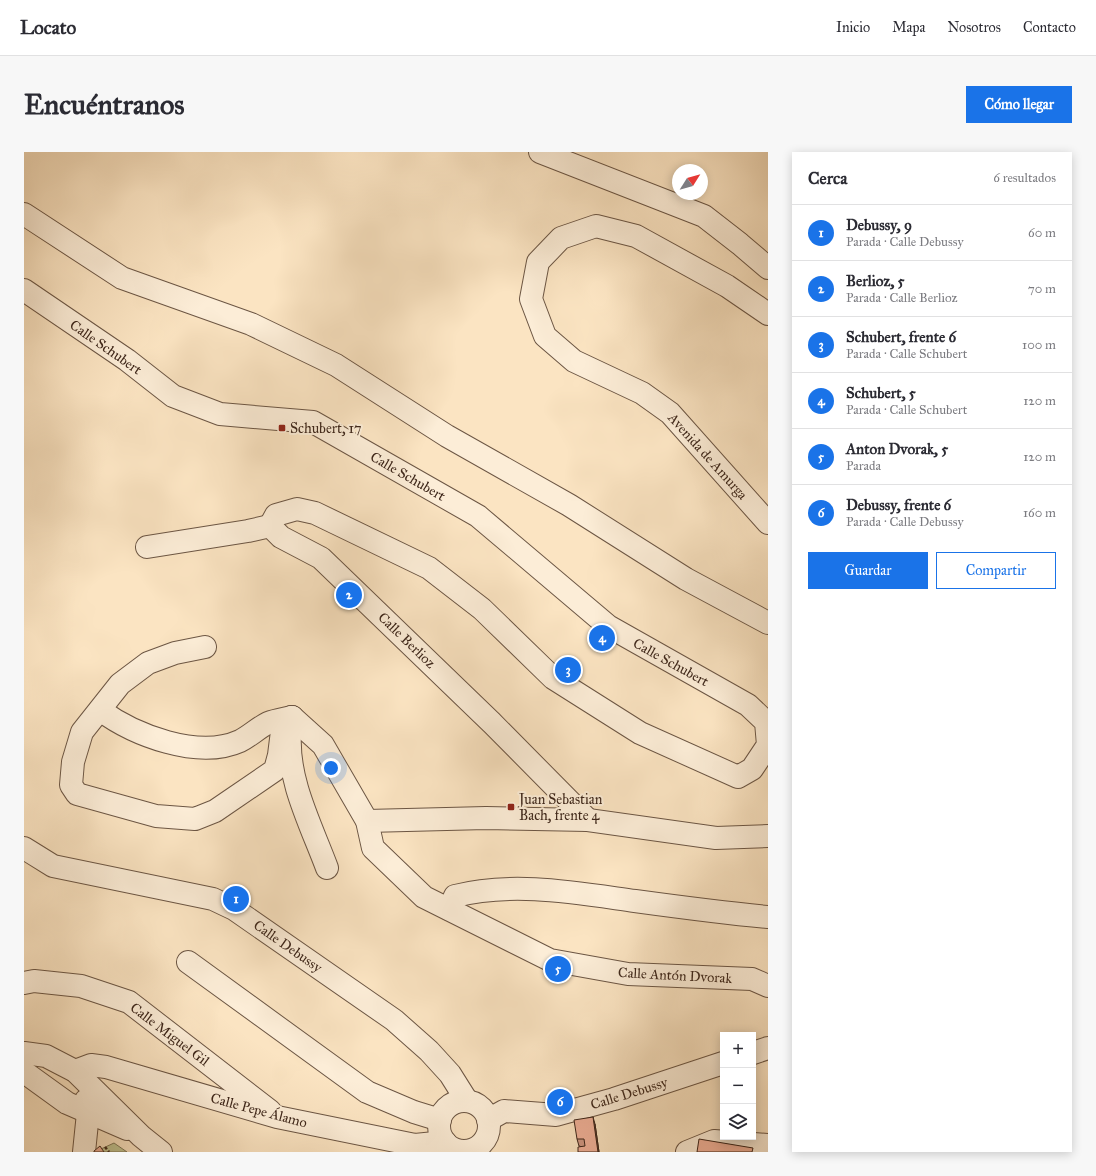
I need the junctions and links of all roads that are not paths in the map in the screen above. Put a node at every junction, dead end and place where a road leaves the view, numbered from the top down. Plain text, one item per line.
1 (540, 152) edge
2 (24, 214) edge
3 (740, 244) junction
4 (768, 259) edge
5 (768, 268) edge
6 (726, 286) junction
7 (24, 290) edge
8 (768, 303) edge
9 (768, 314) edge
10 (768, 522) edge
11 (270, 526) junction
12 (147, 546) dead end
13 (768, 623) edge
14 (205, 647) dead end
15 (100, 710) junction
16 (292, 717) junction
17 (588, 820) junction
18 (367, 821) junction
19 (768, 836) edge
20 (24, 848) edge
21 (327, 868) dead end
22 (449, 909) junction
23 (768, 917) edge
24 (188, 962) dead end
25 (24, 983) edge
26 (768, 986) edge
27 (768, 1048) edge
28 (756, 1052) edge
29 (24, 1053) edge
30 (46, 1056) junction
31 (720, 1064) edge
32 (79, 1074) junction
33 (30, 1076) edge
34 (467, 1101) junction
35 (88, 1113) junction
36 (277, 1117) junction
37 (110, 1120) junction
38 (440, 1120) junction
39 (488, 1120) junction
40 (141, 1136) junction
41 (445, 1142) junction
42 (768, 1145) edge
43 (489, 1147) edge
44 (84, 1151) edge
45 (161, 1152) edge
46 (687, 1152) edge

1 - 3 street
2 - 13 street
3 - 4 street
3 - 5 street
6 - 8 street, Avenida de Amurga
6 - 9 street, Avenida de Amurga
6 - 10 street, Avenida de Amurga
7 - 11 street, Calle Schubert
11 - 12 street
11 - 17 street, Calle Berlioz
14 - 15 street
15 - 16 street
15 - 16 street
16 - 18 street, Calle Antón Dvorak
16 - 21 street
17 - 18 street
17 - 19 street
18 - 22 street, Calle Antón Dvorak
20 - 34 street, Calle Debussy
22 - 23 street
22 - 26 street, Calle Antón Dvorak
24 - 38 street
25 - 36 street, Calle Miguel Gil
27 - 28 street
29 - 30 street
30 - 32 street
30 - 33 street
31 - 39 street, Calle Debussy
32 - 35 street
32 - 36 street, Calle Pepe Álamo
32 - 40 street
33 - 35 street
34 - 38 street
34 - 39 street
35 - 37 street
35 - 44 street
36 - 41 street, Calle Pepe Álamo
37 - 40 street
37 - 44 street
38 - 41 street
39 - 43 street
40 - 45 street
41 - 43 street
42 - 46 street

